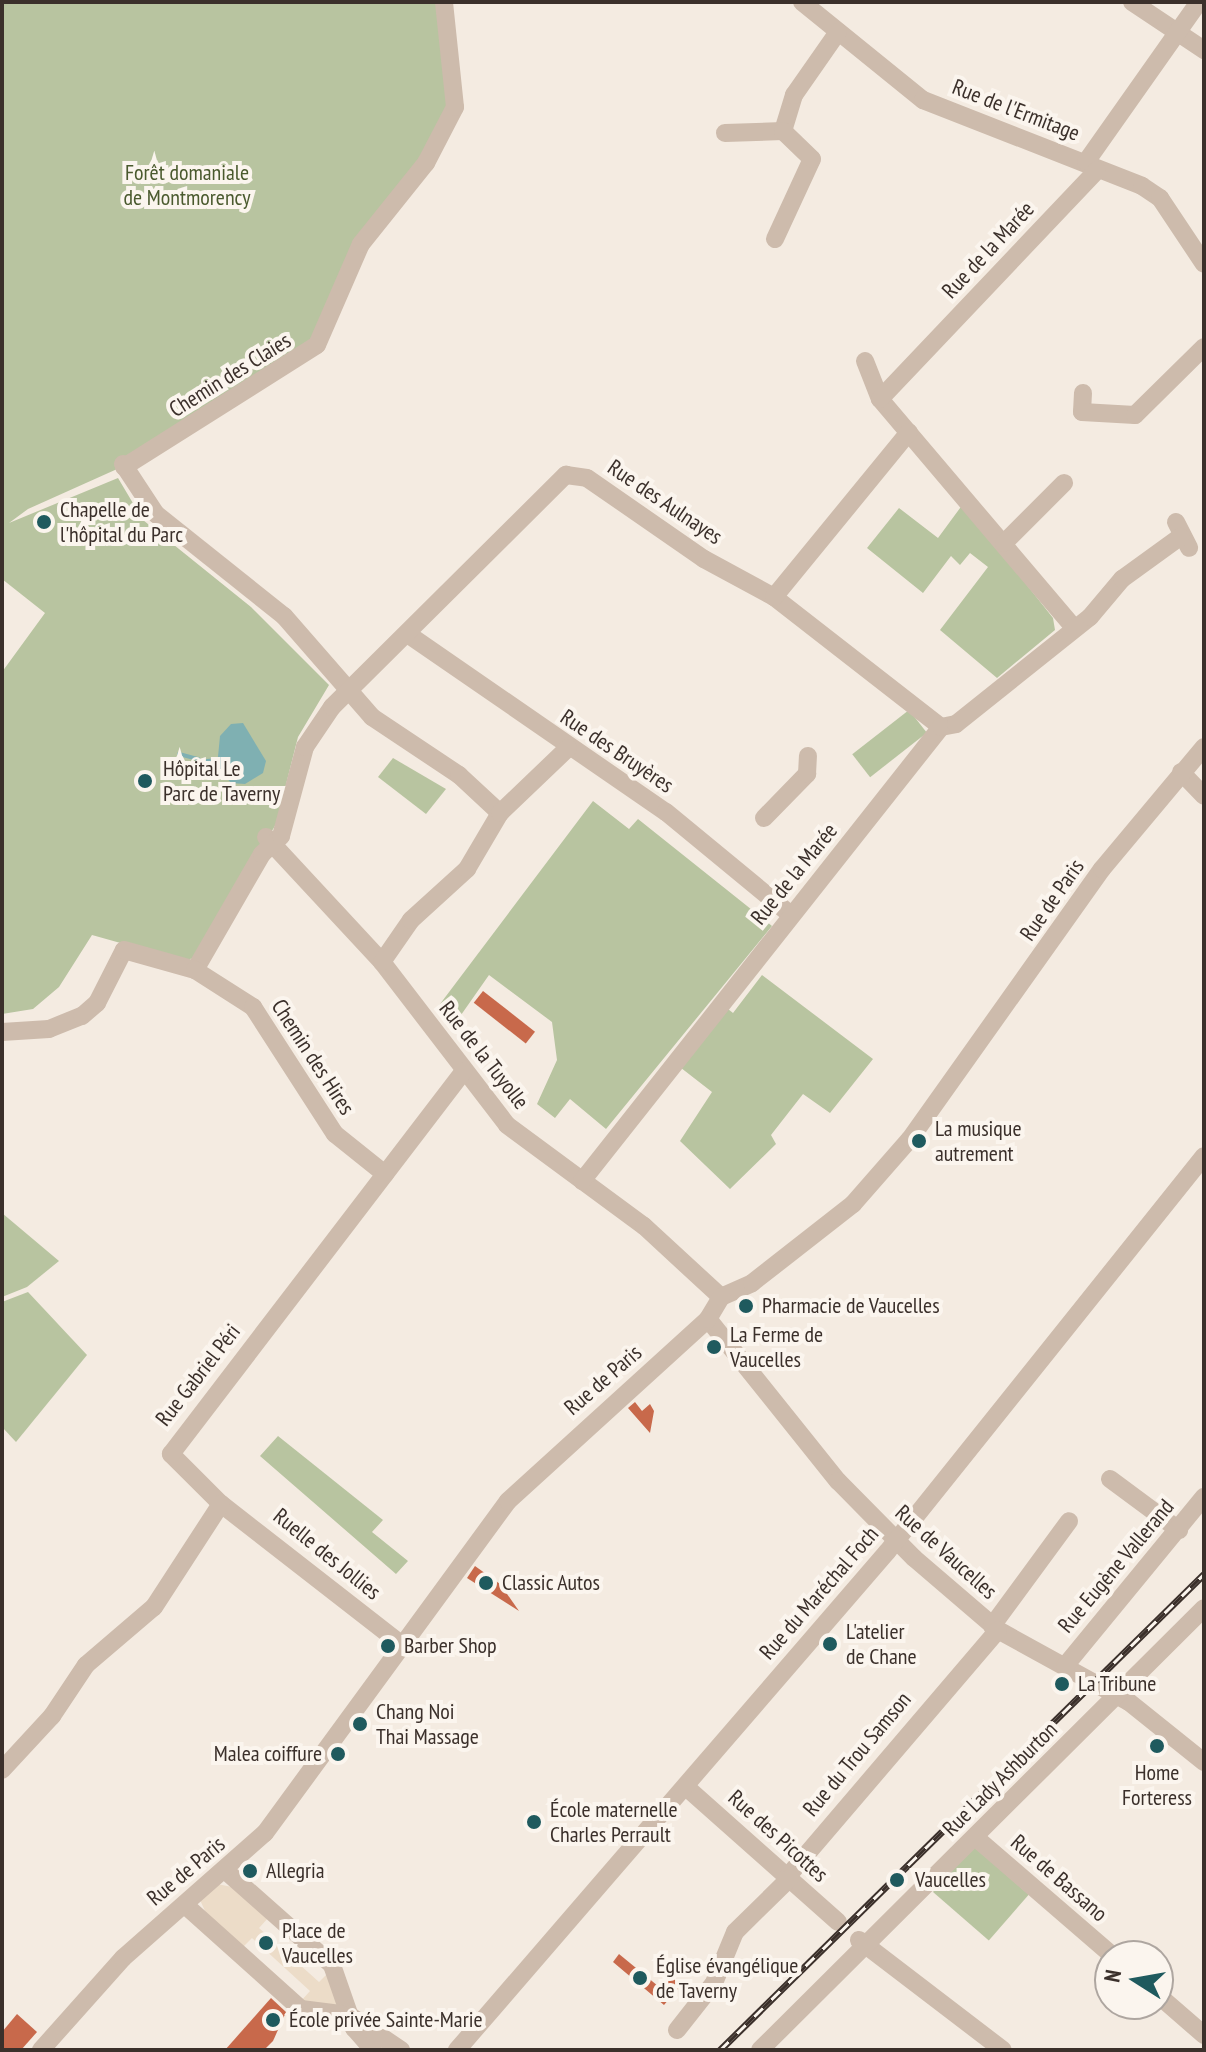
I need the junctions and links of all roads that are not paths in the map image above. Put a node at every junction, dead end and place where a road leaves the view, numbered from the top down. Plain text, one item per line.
1 (444, 2) edge
2 (802, 2) edge
3 (1132, 2) edge
4 (1199, 2) edge
5 (838, 32) junction
6 (1175, 33) junction
7 (1204, 50) edge
8 (783, 131) junction
9 (725, 133) dead end
10 (1092, 166) junction
11 (775, 239) dead end
12 (1204, 264) edge
13 (1204, 347) edge
14 (865, 361) dead end
15 (1083, 393) dead end
16 (880, 399) junction
17 (909, 432) junction
18 (1064, 483) dead end
19 (1182, 536) dead end
20 (1004, 543) junction
21 (774, 597) junction
22 (1074, 628) junction
23 (409, 635) junction
24 (349, 690) junction
25 (941, 727) junction
26 (568, 748) junction
27 (1201, 750) edge
28 (808, 756) dead end
29 (1181, 772) junction
30 (1204, 796) edge
31 (500, 813) junction
32 (764, 818) dead end
33 (270, 840) junction
34 (786, 921) junction
35 (382, 962) junction
36 (195, 970) junction
37 (2, 1032) edge
38 (464, 1071) junction
39 (1204, 1156) edge
40 (385, 1174) junction
41 (582, 1181) junction
42 (721, 1297) junction
43 (708, 1319) junction
44 (1110, 1479) dead end
45 (1204, 1497) edge
46 (221, 1504) junction
47 (1069, 1521) dead end
48 (1179, 1530) junction
49 (895, 1541) junction
50 (1204, 1608) edge
51 (995, 1628) junction
52 (401, 1644) junction
53 (1065, 1666) junction
54 (1116, 1697) junction
55 (1204, 1762) edge
56 (2, 1770) edge
57 (686, 1787) junction
58 (975, 1837) junction
59 (227, 1872) junction
60 (789, 1877) junction
61 (185, 1905) junction
62 (838, 1922) dead end
63 (1094, 1940) edge
64 (862, 1943) junction
65 (1174, 2009) edge
66 (349, 2015) junction
67 (677, 2030) dead end
68 (1204, 2035) edge
69 (41, 2050) edge
70 (373, 2050) edge
71 (401, 2050) edge
72 (457, 2050) edge
73 (760, 2050) edge
74 (1003, 2050) edge

1 - 24 street, Chemin des Claies
2 - 5 street, Rue de l'Ermitage
3 - 6 street
4 - 6 street, Rue de la Marée
5 - 8 street
5 - 10 street, Rue de l'Ermitage
6 - 7 street
6 - 10 street, Rue de la Marée
8 - 9 street
8 - 11 street
10 - 12 street, Rue de l'Ermitage
10 - 16 street, Rue de la Marée
13 - 15 street
14 - 16 street
16 - 17 street
17 - 20 street
17 - 21 street
18 - 20 street
19 - 22 street, Rue de la Marée
20 - 22 street
21 - 23 street, Rue des Aulnayes
21 - 25 street
22 - 25 street, Rue de la Marée
23 - 24 street, Rue des Aulnayes
23 - 26 street, Rue des Bruyères
24 - 31 street
24 - 33 street, Rue des Aulnayes
25 - 34 street, Rue de la Marée
26 - 31 street
26 - 34 street, Rue des Bruyères
27 - 29 street, Rue de Paris
28 - 32 street
29 - 30 street
29 - 42 street, Rue de Paris
31 - 35 street
33 - 35 street, Rue de la Tuyolle
33 - 36 street, Rue des Aulnayes
34 - 41 street, Rue de la Marée
35 - 38 street, Rue de la Tuyolle
36 - 37 street, Chemin des Hires
36 - 40 street, Chemin des Hires
38 - 40 street, Rue Gabriel Péri
38 - 41 street, Rue de la Tuyolle
39 - 49 street, Rue du Maréchal Foch
40 - 46 street, Rue Gabriel Péri
41 - 42 street, Rue de la Tuyolle
42 - 43 street, Rue de Paris
43 - 49 street, Rue de Vaucelles
43 - 52 street, Rue de Paris
44 - 48 street
45 - 48 street, Rue Eugène Vallerand
46 - 52 street, Ruelle des Jollies
46 - 56 street
47 - 51 street, Rue du Trou Samson
48 - 53 street, Rue Eugène Vallerand
49 - 51 street, Rue de Vaucelles
49 - 57 street, Rue du Maréchal Foch
50 - 54 street, Rue Lady Ashburton
51 - 53 street, Rue de Vaucelles
51 - 60 street, Rue du Trou Samson
52 - 59 street, Rue de Paris
53 - 54 street, Rue de Vaucelles
54 - 55 street, Rue de Vaucelles
54 - 58 street, Rue Lady Ashburton
57 - 60 street, Rue des Picottes
57 - 72 street, Rue du Maréchal Foch
58 - 63 street, Rue de Bassano
58 - 64 street, Rue Lady Ashburton
59 - 61 street, Rue de Paris
59 - 66 street
60 - 62 street, Rue des Picottes
60 - 67 street, Rue du Trou Samson
61 - 66 street
61 - 69 street, Rue de Paris
64 - 73 street, Rue Lady Ashburton
64 - 74 street
65 - 68 street
66 - 70 street
66 - 71 street

